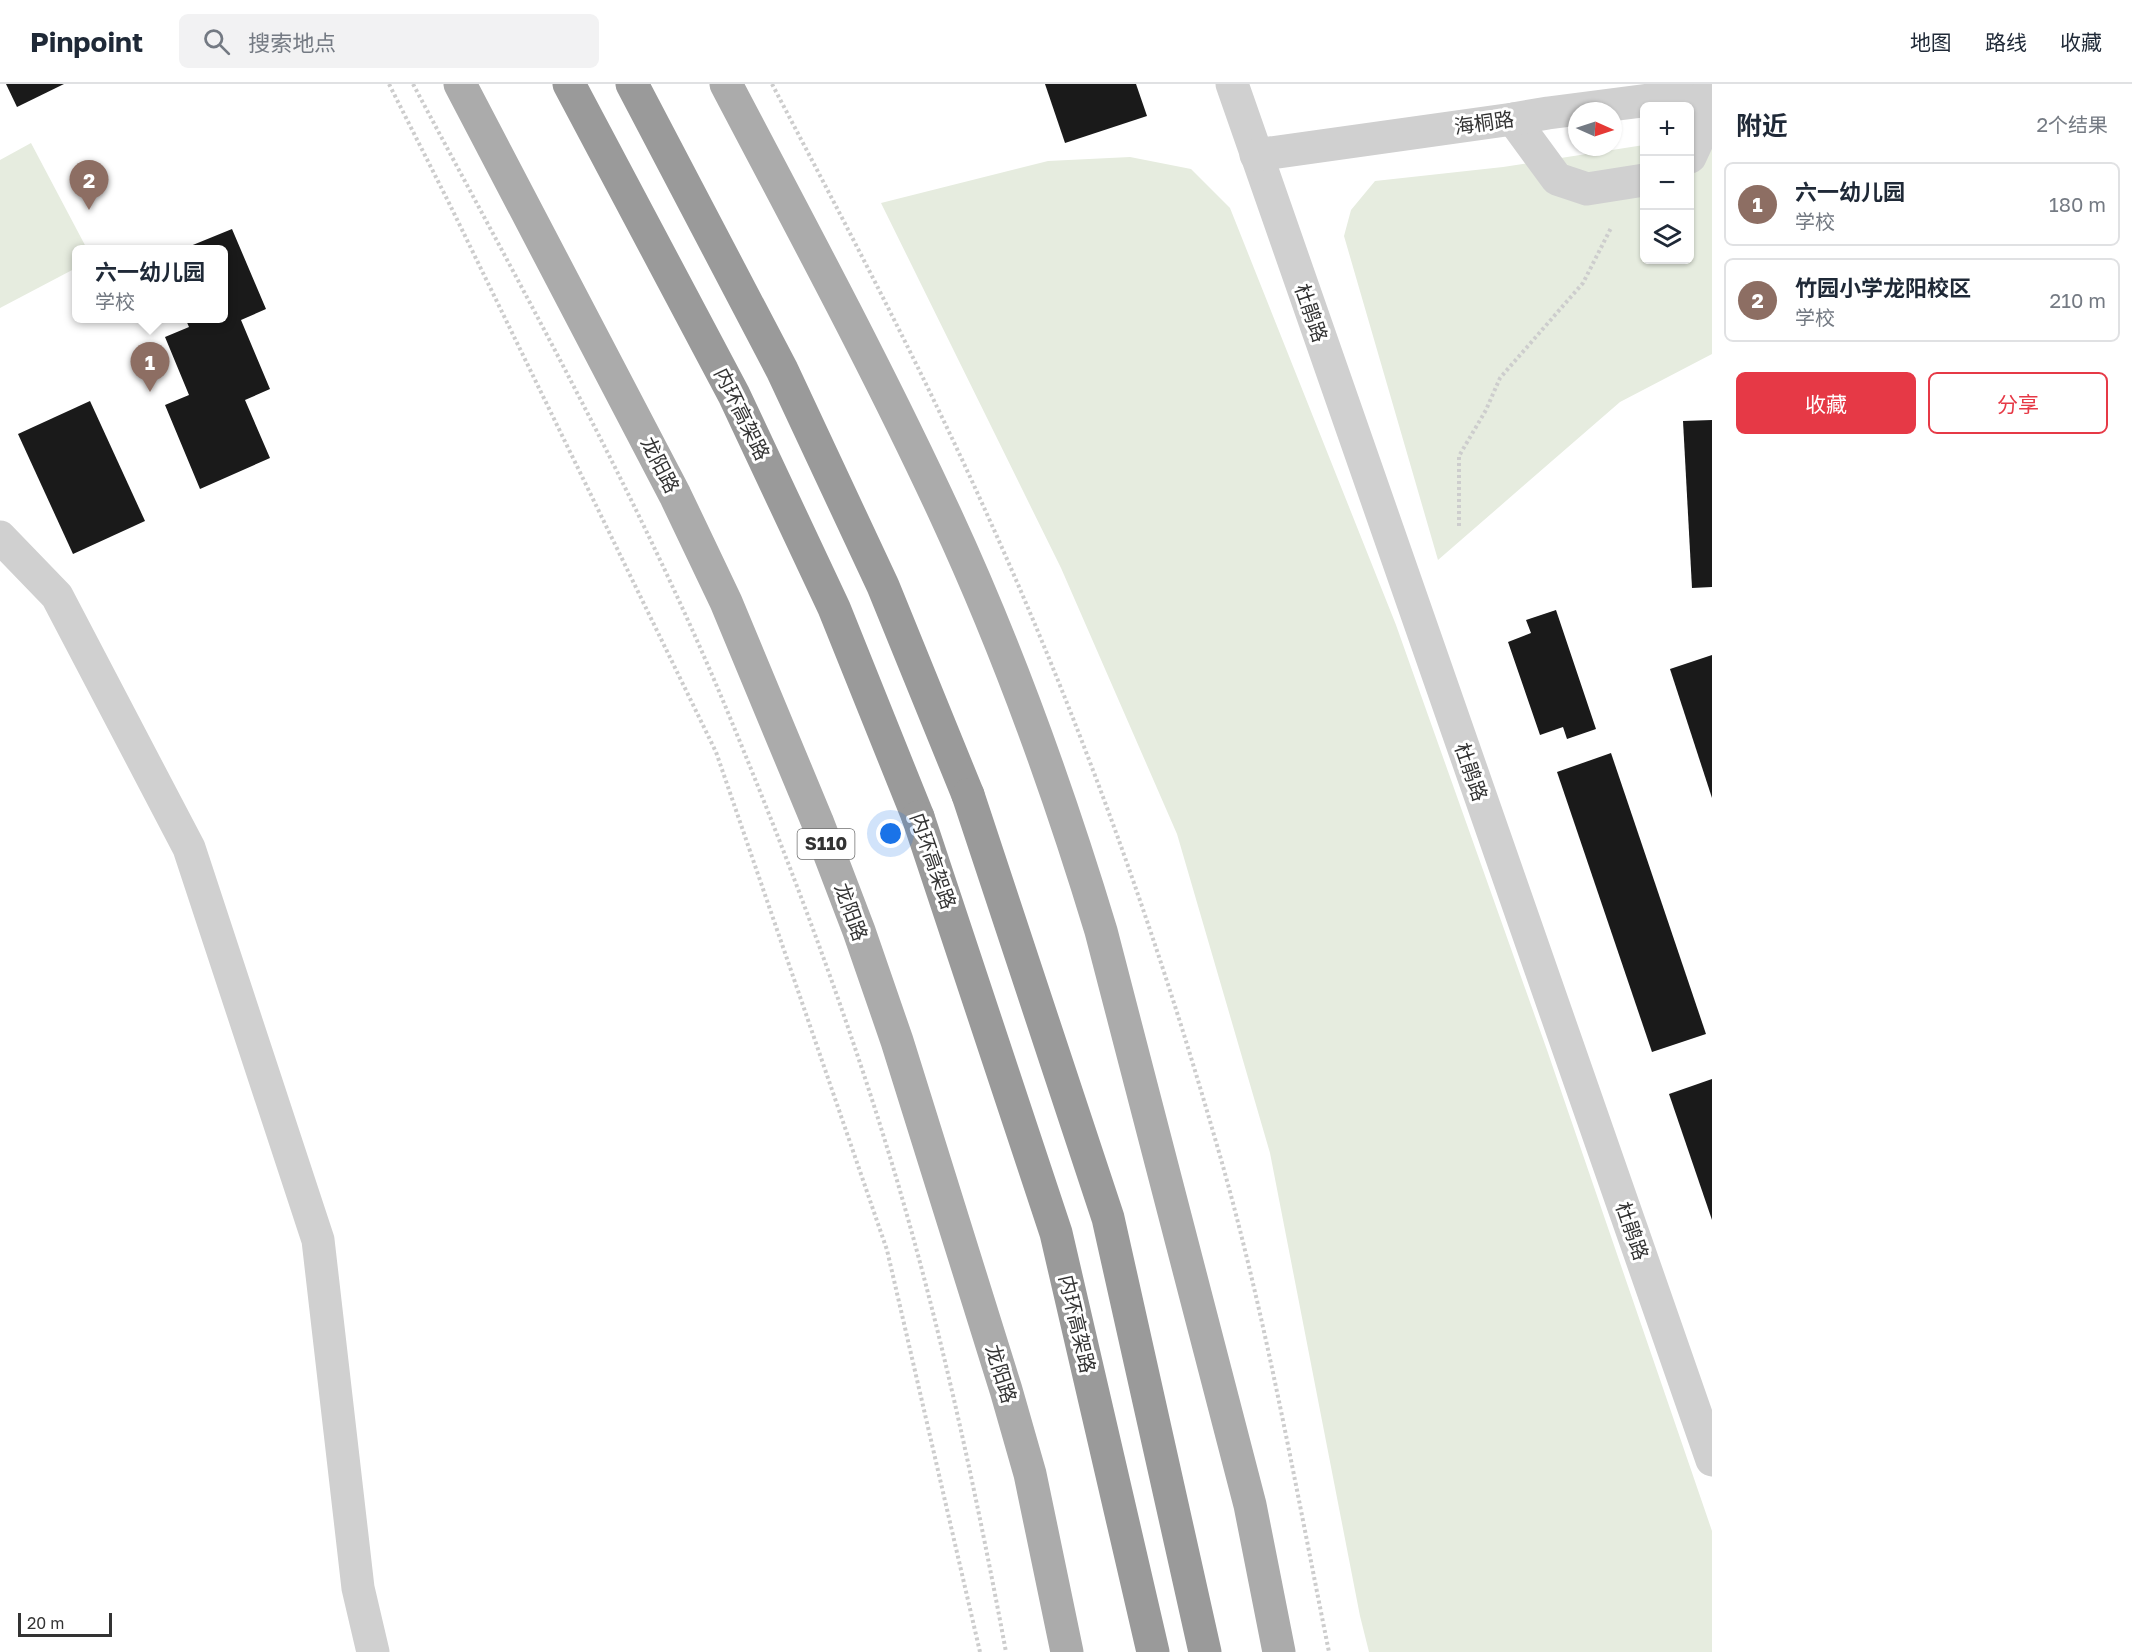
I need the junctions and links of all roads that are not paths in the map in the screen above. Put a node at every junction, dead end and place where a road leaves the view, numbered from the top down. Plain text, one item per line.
1 (460, 84) edge
2 (568, 84) edge
3 (632, 84) edge
4 (726, 84) edge
5 (1232, 84) edge
6 (1710, 92) edge
7 (1513, 119) junction
8 (1256, 155) junction
9 (1689, 156) edge
10 (1640, 181) edge
11 (0, 537) edge
12 (1712, 1460) edge
13 (373, 1652) edge
14 (1067, 1652) edge
15 (1153, 1652) edge
16 (1206, 1652) edge
17 (1279, 1652) edge

1 - 14 main road, 龙阳路 / S110
2 - 15 highway, 内环高架路, bridge
3 - 16 highway, bridge
4 - 17 main road
5 - 8 street, 杜鹃路
6 - 7 street, 海桐路
6 - 9 street
7 - 8 street, 海桐路
7 - 10 street
8 - 12 street, 杜鹃路
11 - 13 street

